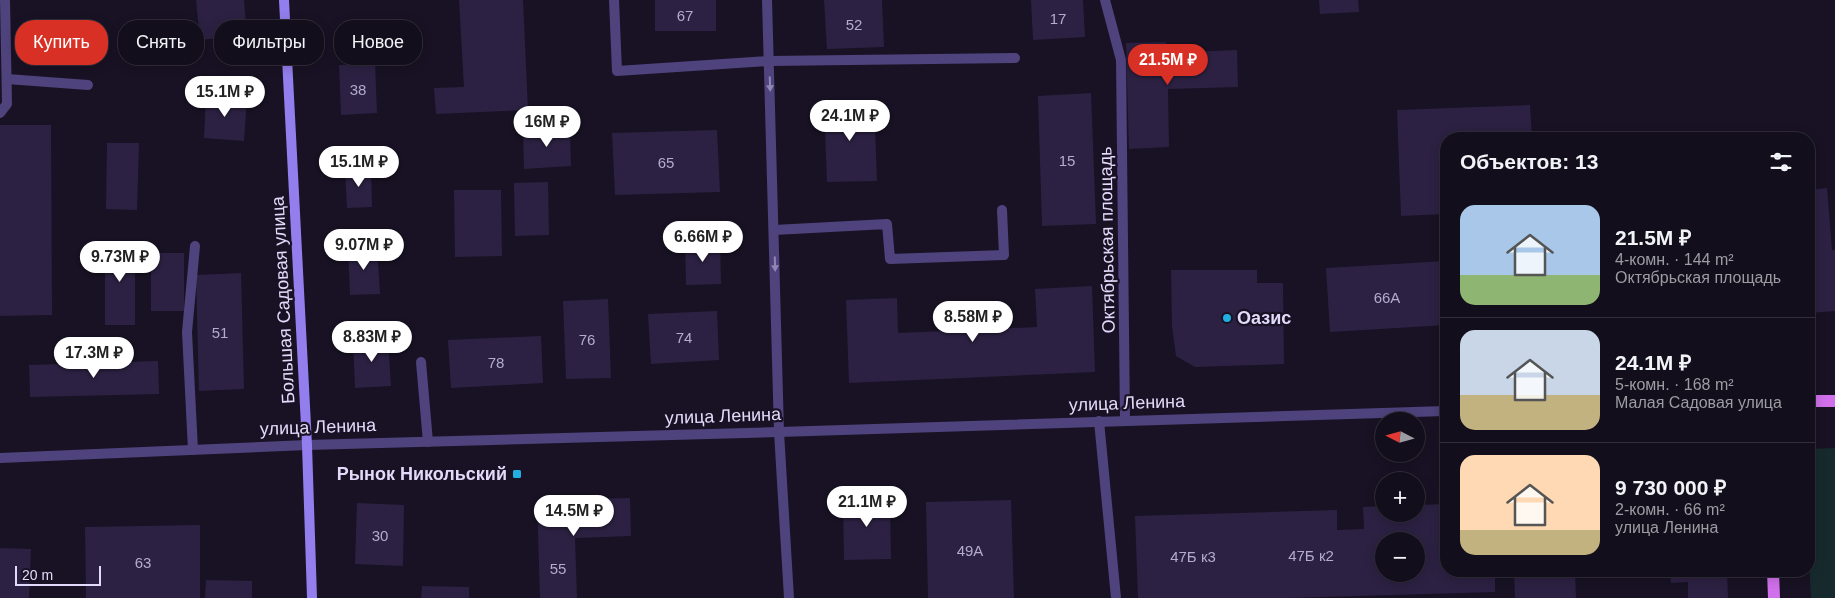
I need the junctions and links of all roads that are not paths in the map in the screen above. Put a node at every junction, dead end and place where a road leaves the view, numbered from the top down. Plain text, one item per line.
1 (5, 0) edge
2 (284, 0) edge
3 (614, 0) edge
4 (767, 0) edge
5 (1105, 0) edge
6 (1015, 58) dead end
7 (769, 61) junction
8 (7, 79) junction
9 (88, 85) dead end
10 (0, 113) edge
11 (1002, 210) dead end
12 (774, 230) junction
13 (195, 246) dead end
14 (421, 362) dead end
15 (1815, 401) edge
16 (1835, 401) edge
17 (1440, 411) edge
18 (1125, 420) junction
19 (1099, 421) junction
20 (779, 432) junction
21 (428, 442) junction
22 (307, 445) junction
23 (193, 450) junction
24 (0, 458) edge
25 (1772, 577) edge
26 (312, 598) edge
27 (789, 598) edge
28 (1116, 598) edge
29 (1774, 598) edge

1 - 8 street
2 - 22 main road, Большая Садовая улица
3 - 7 street
4 - 7 street
5 - 18 street, Октябрьская площадь
6 - 7 street
7 -> 12 street
8 - 9 street
8 - 10 street
11 - 12 street
12 -> 20 street
13 - 23 street
14 - 21 street
15 - 16 main road
17 - 18 street, улица Ленина
18 - 19 street, улица Ленина
19 - 20 street, улица Ленина
19 - 28 street
20 - 21 street, улица Ленина
20 - 27 street
21 - 22 street, улица Ленина
22 - 23 street, улица Ленина
22 - 26 main road, Большая Садовая улица
23 - 24 street, улица Ленина
25 - 29 main road

